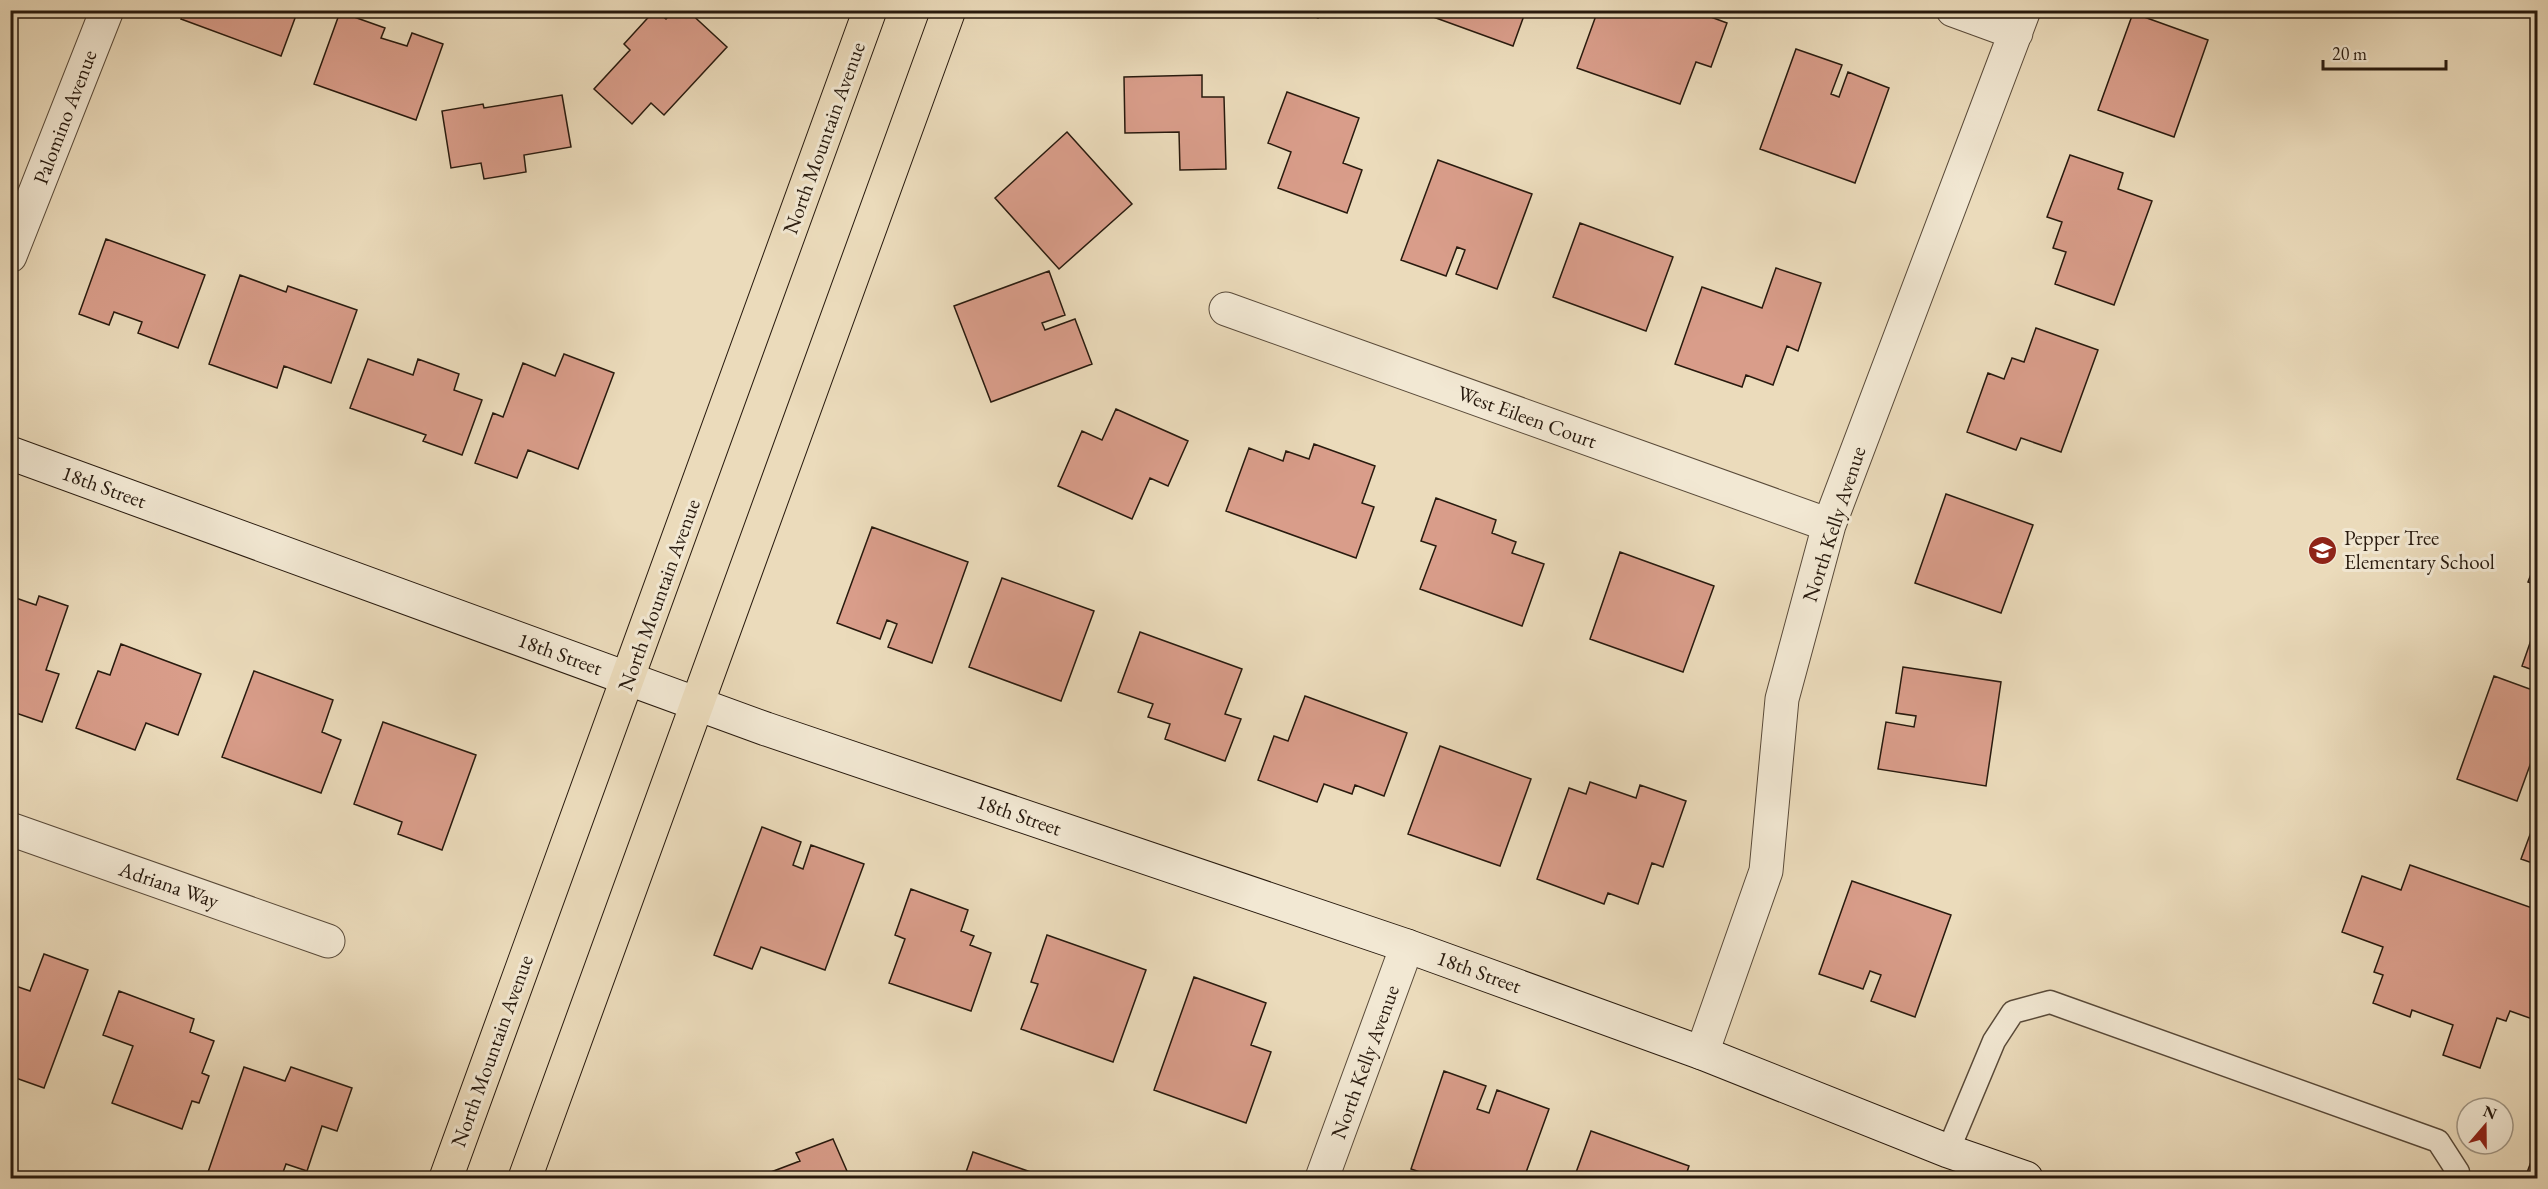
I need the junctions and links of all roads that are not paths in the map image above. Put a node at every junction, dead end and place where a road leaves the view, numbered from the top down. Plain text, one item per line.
1 (107, 10) edge
2 (870, 10) edge
3 (949, 10) edge
4 (1953, 10) edge
5 (2020, 22) edge
6 (10, 256) edge
7 (1226, 309) dead end
8 (10, 453) edge
9 (1829, 525) junction
10 (628, 679) junction
11 (698, 705) junction
12 (10, 829) edge
13 (328, 941) dead end
14 (1407, 946) junction
15 (1702, 1053) junction
16 (1948, 1151) junction
17 (446, 1179) edge
18 (525, 1179) edge
19 (1322, 1179) edge
20 (2026, 1179) edge
21 (2458, 1179) edge

1 - 6 street, Palomino Avenue
2 - 10 main road, North Mountain Avenue
3 - 11 main road
4 - 5 street
5 - 9 street, North Kelly Avenue
7 - 9 street, West Eileen Court
8 - 10 street, 18th Street
9 - 15 street, North Kelly Avenue
10 - 11 street, 18th Street
10 - 17 main road, North Mountain Avenue
11 - 14 street, 18th Street
11 - 18 main road
12 - 13 street, Adriana Way
14 - 15 street, 18th Street
14 - 19 street, North Kelly Avenue
15 - 16 street, 18th Street
16 - 20 street, 18th Street
16 - 21 lane

